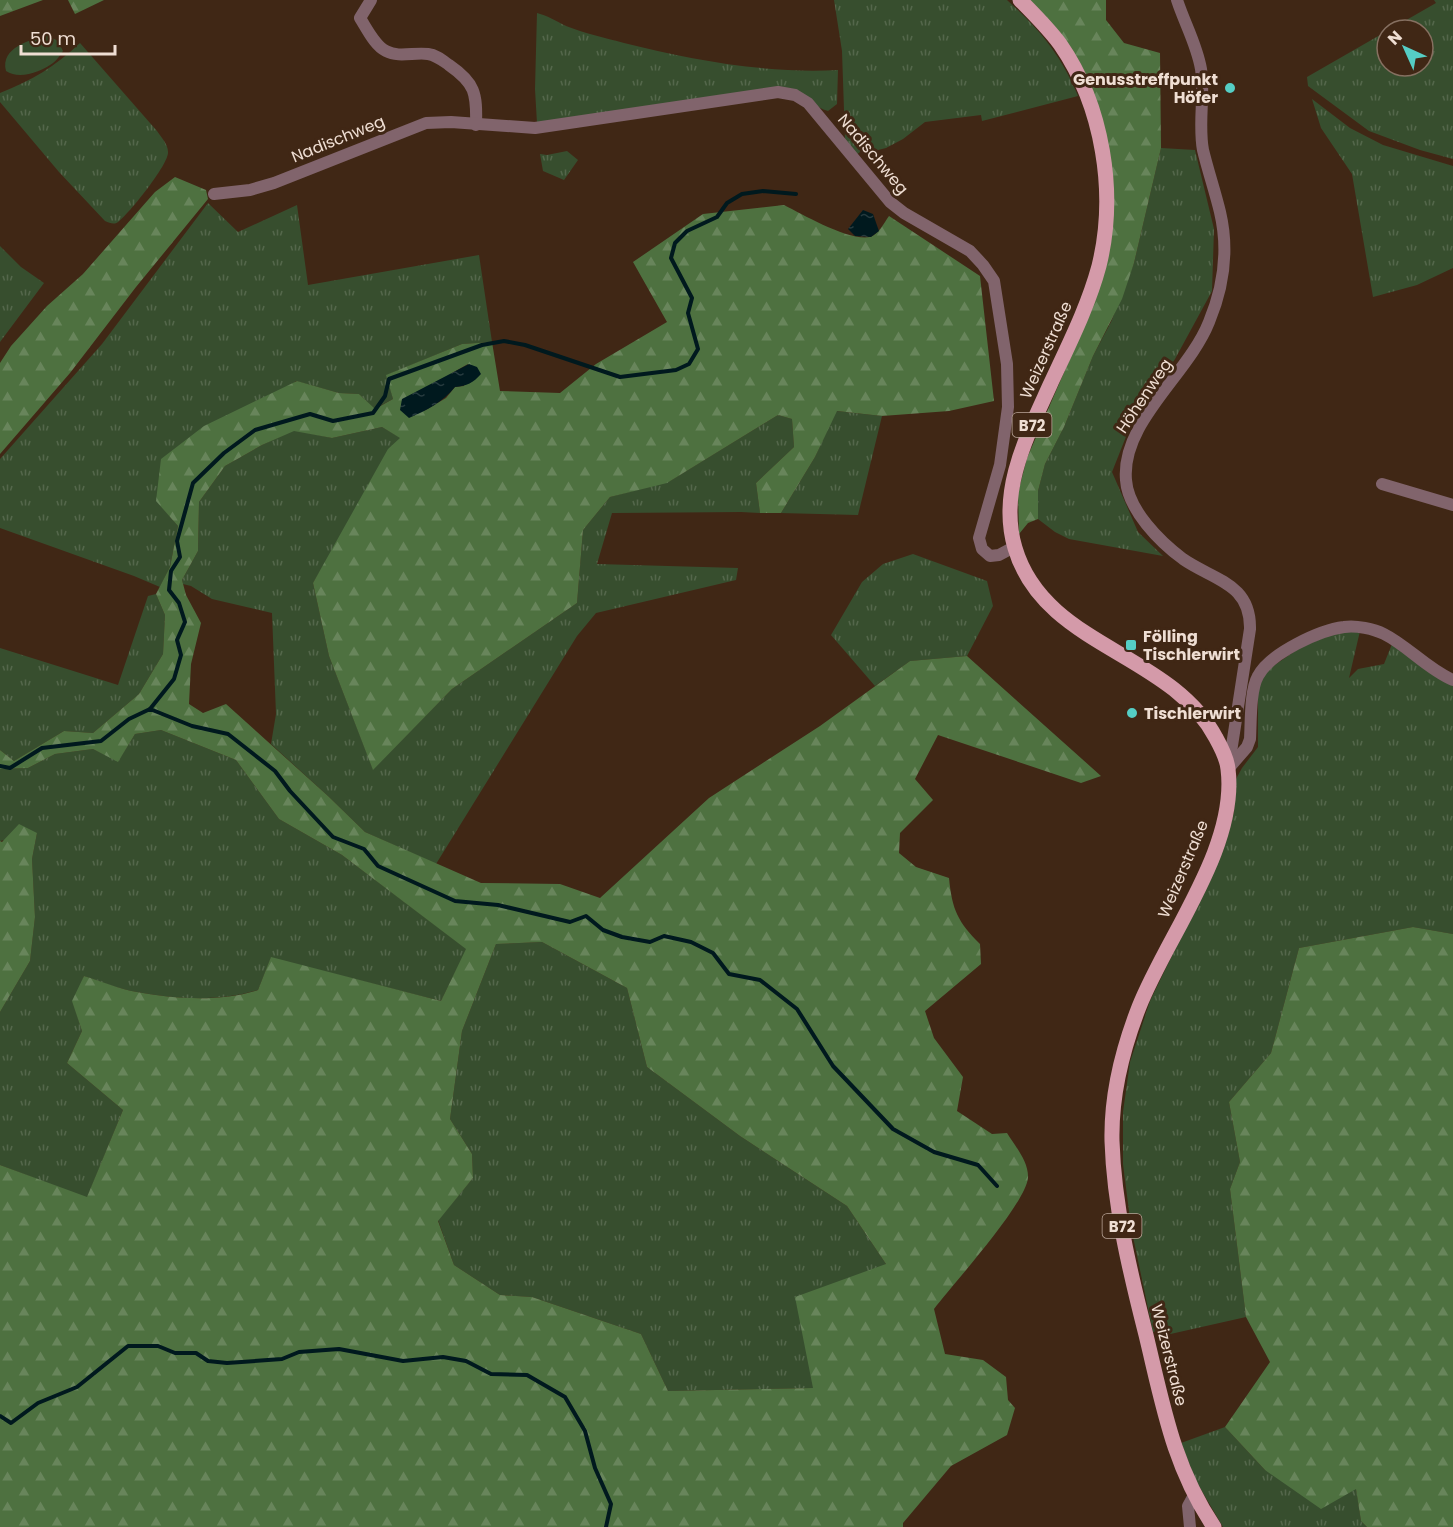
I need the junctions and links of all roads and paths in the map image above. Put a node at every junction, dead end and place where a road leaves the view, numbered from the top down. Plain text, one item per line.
1 (371, 0) edge
2 (1020, 0) edge
3 (1177, 0) edge
4 (476, 125) junction
5 (214, 194) dead end
6 (1382, 484) dead end
7 (1453, 505) edge
8 (1014, 547) junction
9 (1453, 680) edge
10 (1228, 769) junction
11 (1194, 1495) junction
12 (1190, 1527) edge
13 (1214, 1527) edge

1 - 4 street
2 - 8 main road, Weizerstraße / B72
3 - 10 street, Höhenweg
4 - 5 street, Nadischweg
4 - 8 street, Nadischweg
6 - 7 street
8 - 10 main road, Weizerstraße / B72
9 - 10 street
10 - 11 main road, Weizerstraße / B72
11 - 12 street
11 - 13 main road, B72

